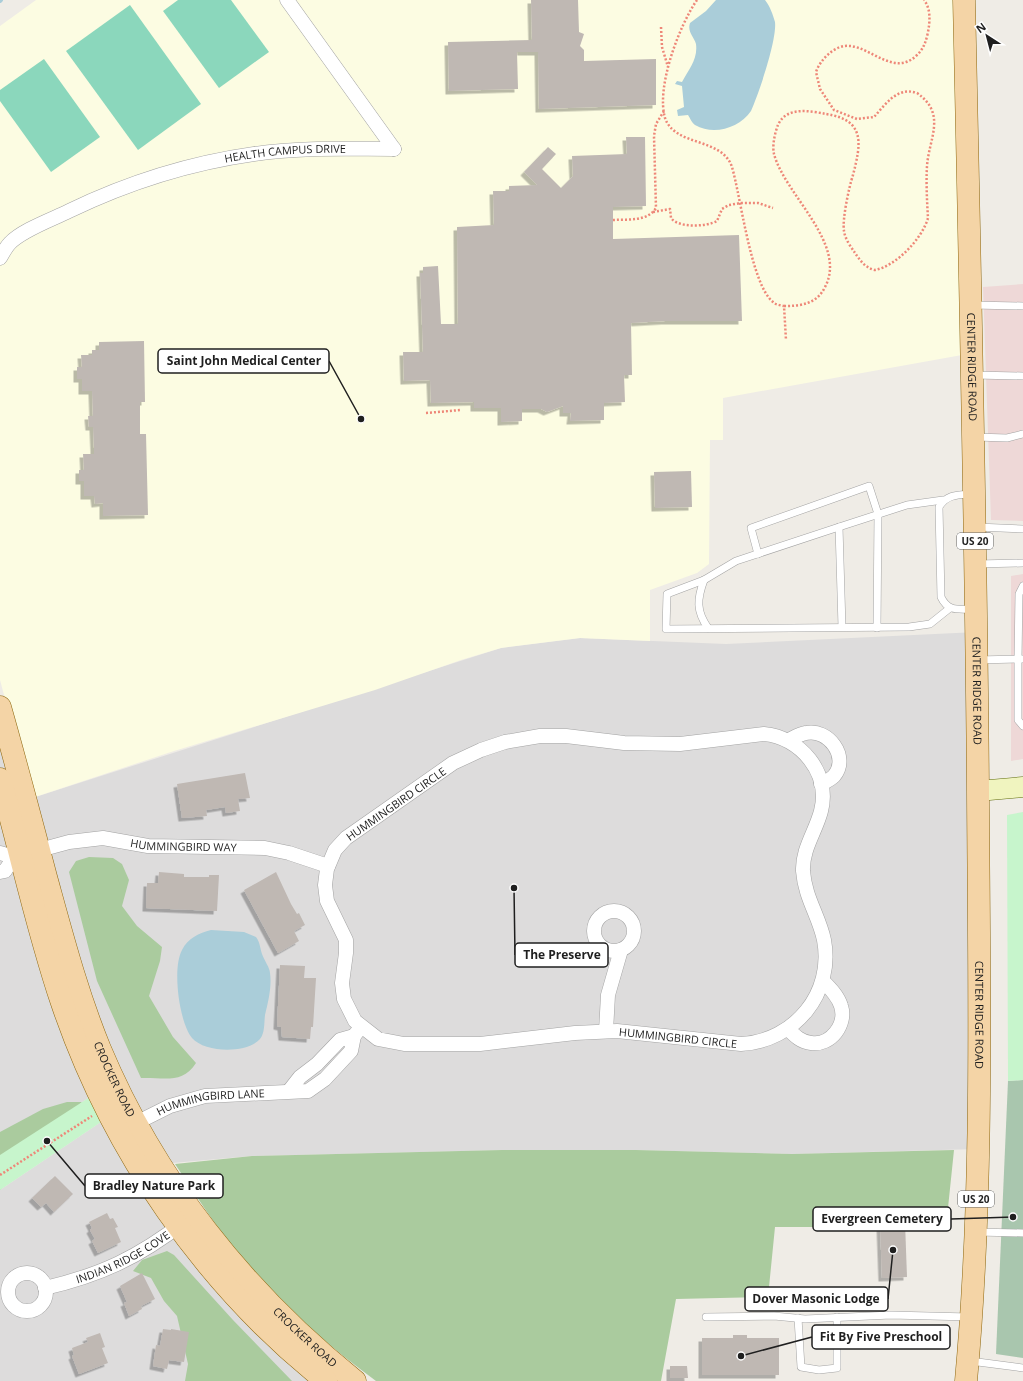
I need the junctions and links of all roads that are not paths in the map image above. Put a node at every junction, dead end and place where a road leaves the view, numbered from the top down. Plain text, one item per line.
1 (287, 0) edge
2 (964, 0) edge
3 (5, 243) edge
4 (0, 258) edge
5 (971, 305) junction
6 (1023, 306) edge
7 (972, 375) junction
8 (1023, 376) edge
9 (1023, 434) edge
10 (973, 437) junction
11 (974, 493) junction
12 (943, 500) junction
13 (878, 514) junction
14 (975, 526) junction
15 (839, 527) junction
16 (1023, 529) edge
17 (758, 554) junction
18 (1023, 563) edge
19 (976, 564) junction
20 (704, 580) junction
21 (1023, 586) edge
22 (950, 608) junction
23 (977, 610) junction
24 (842, 627) junction
25 (708, 628) junction
26 (877, 628) junction
27 (1021, 659) edge
28 (978, 660) junction
29 (0, 707) edge
30 (1023, 726) edge
31 (789, 740) junction
32 (0, 779) edge
33 (821, 784) junction
34 (1023, 787) edge
35 (978, 791) junction
36 (19, 853) edge
37 (328, 866) junction
38 (0, 872) edge
39 (621, 950) dead end
40 (823, 981) junction
41 (788, 1029) junction
42 (357, 1031) junction
43 (606, 1032) junction
44 (136, 1123) junction
45 (186, 1220) junction
46 (975, 1232) junction
47 (1023, 1233) edge
48 (45, 1288) junction
49 (4, 1292) edge
50 (706, 1317) dead end
51 (837, 1317) junction
52 (971, 1317) junction
53 (798, 1318) junction
54 (1023, 1368) edge
55 (967, 1371) edge
56 (326, 1381) edge
57 (355, 1381) edge

1 - 3 street, HEALTH CAMPUS DRIVE
2 - 5 main road, CENTER RIDGE ROAD / US 20
3 - 4 street, HEALTH CAMPUS DRIVE
5 - 6 lane
5 - 7 main road, CENTER RIDGE ROAD / US 20
7 - 8 lane
7 - 10 main road, CENTER RIDGE ROAD / US 20
9 - 10 lane
10 - 11 main road, CENTER RIDGE ROAD / US 20
11 - 12 lane
11 - 14 main road, CENTER RIDGE ROAD / US 20
12 - 13 lane
12 - 22 lane
13 - 15 lane
13 - 17 lane
13 - 26 lane
14 - 16 lane
14 - 19 main road, CENTER RIDGE ROAD / US 20
15 - 17 lane
15 - 24 lane
17 - 20 lane
18 - 19 lane
19 - 23 main road, CENTER RIDGE ROAD / US 20
20 - 25 lane
20 - 25 lane
21 - 27 lane
22 - 23 lane
22 - 26 lane
23 - 28 main road, CENTER RIDGE ROAD / US 20
24 - 25 lane
24 - 26 lane
27 - 28 lane
27 - 30 lane
28 - 35 main road, CENTER RIDGE ROAD / US 20
29 - 36 main road, CROCKER ROAD
31 - 33 street, HUMMINGBIRD CIRCLE
31 - 33 street
31 - 37 street, HUMMINGBIRD CIRCLE
32 - 36 main road, CROCKER ROAD
33 - 40 street, HUMMINGBIRD CIRCLE
34 - 35 main road
35 - 46 main road, CENTER RIDGE ROAD / US 20
36 - 37 street, HUMMINGBIRD WAY
36 - 38 street
36 - 44 main road, CROCKER ROAD
36 - 45 main road, CROCKER ROAD
37 - 42 street, HUMMINGBIRD CIRCLE
39 - 43 street
40 - 41 street, HUMMINGBIRD CIRCLE
40 - 41 street
41 - 43 street, HUMMINGBIRD CIRCLE
42 - 43 street, HUMMINGBIRD CIRCLE
42 - 44 street, HUMMINGBIRD LANE
44 - 45 main road, CROCKER ROAD
45 - 48 street, INDIAN RIDGE COVE
45 - 56 main road, CROCKER ROAD
45 - 57 main road, CROCKER ROAD
46 - 47 lane
46 - 52 main road, CENTER RIDGE ROAD / US 20
48 - 49 street
48 - 49 street
50 - 53 lane
51 - 52 lane
51 - 53 lane
51 - 53 lane
52 - 55 main road, CENTER RIDGE ROAD / US 20
54 - 55 lane

